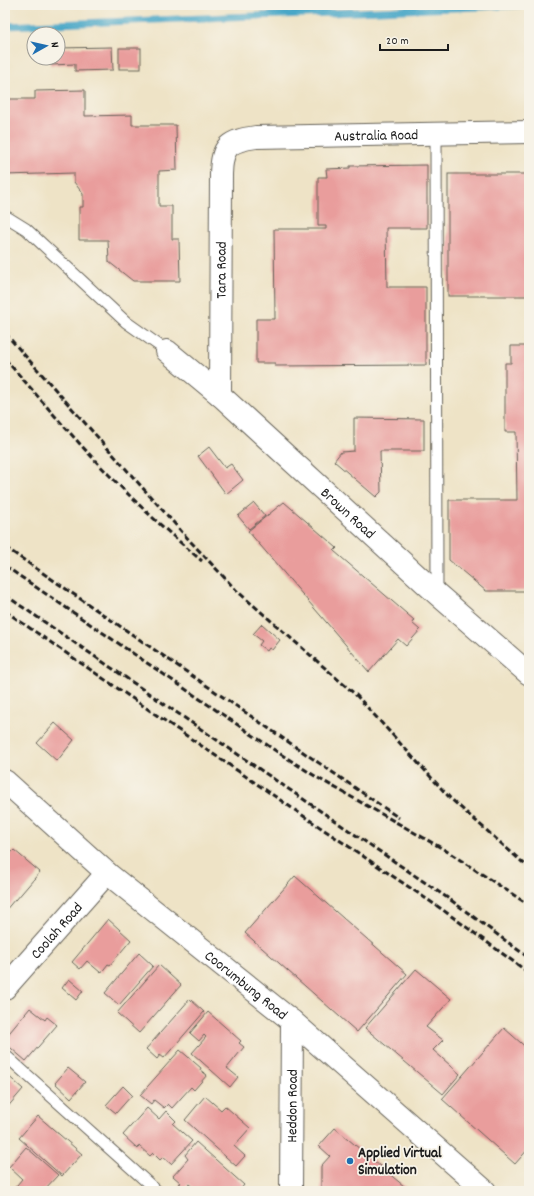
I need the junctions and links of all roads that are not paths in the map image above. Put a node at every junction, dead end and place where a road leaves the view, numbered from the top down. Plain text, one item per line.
1 (529, 132) edge
2 (436, 134) junction
3 (227, 148) joint
4 (5, 216) edge
5 (167, 351) joint
6 (220, 395) junction
7 (437, 594) junction
8 (529, 674) edge
9 (5, 782) edge
10 (107, 873) junction
11 (5, 988) edge
12 (292, 1021) junction
13 (5, 1055) edge
14 (157, 1191) edge
15 (290, 1191) edge
16 (484, 1191) edge

1 - 2 street, Australia Road
2 - 3 street, Australia Road
2 - 7 lane
3 - 6 street, Tara Road
4 - 5 lane
5 - 6 street, Brown Road
6 - 7 street, Brown Road
7 - 8 street, Brown Road
9 - 10 street, Coorumbung Road
10 - 11 street, Coolah Road
10 - 12 street, Coorumbung Road
12 - 15 street, Heddon Road
12 - 16 street, Coorumbung Road
13 - 14 lane

